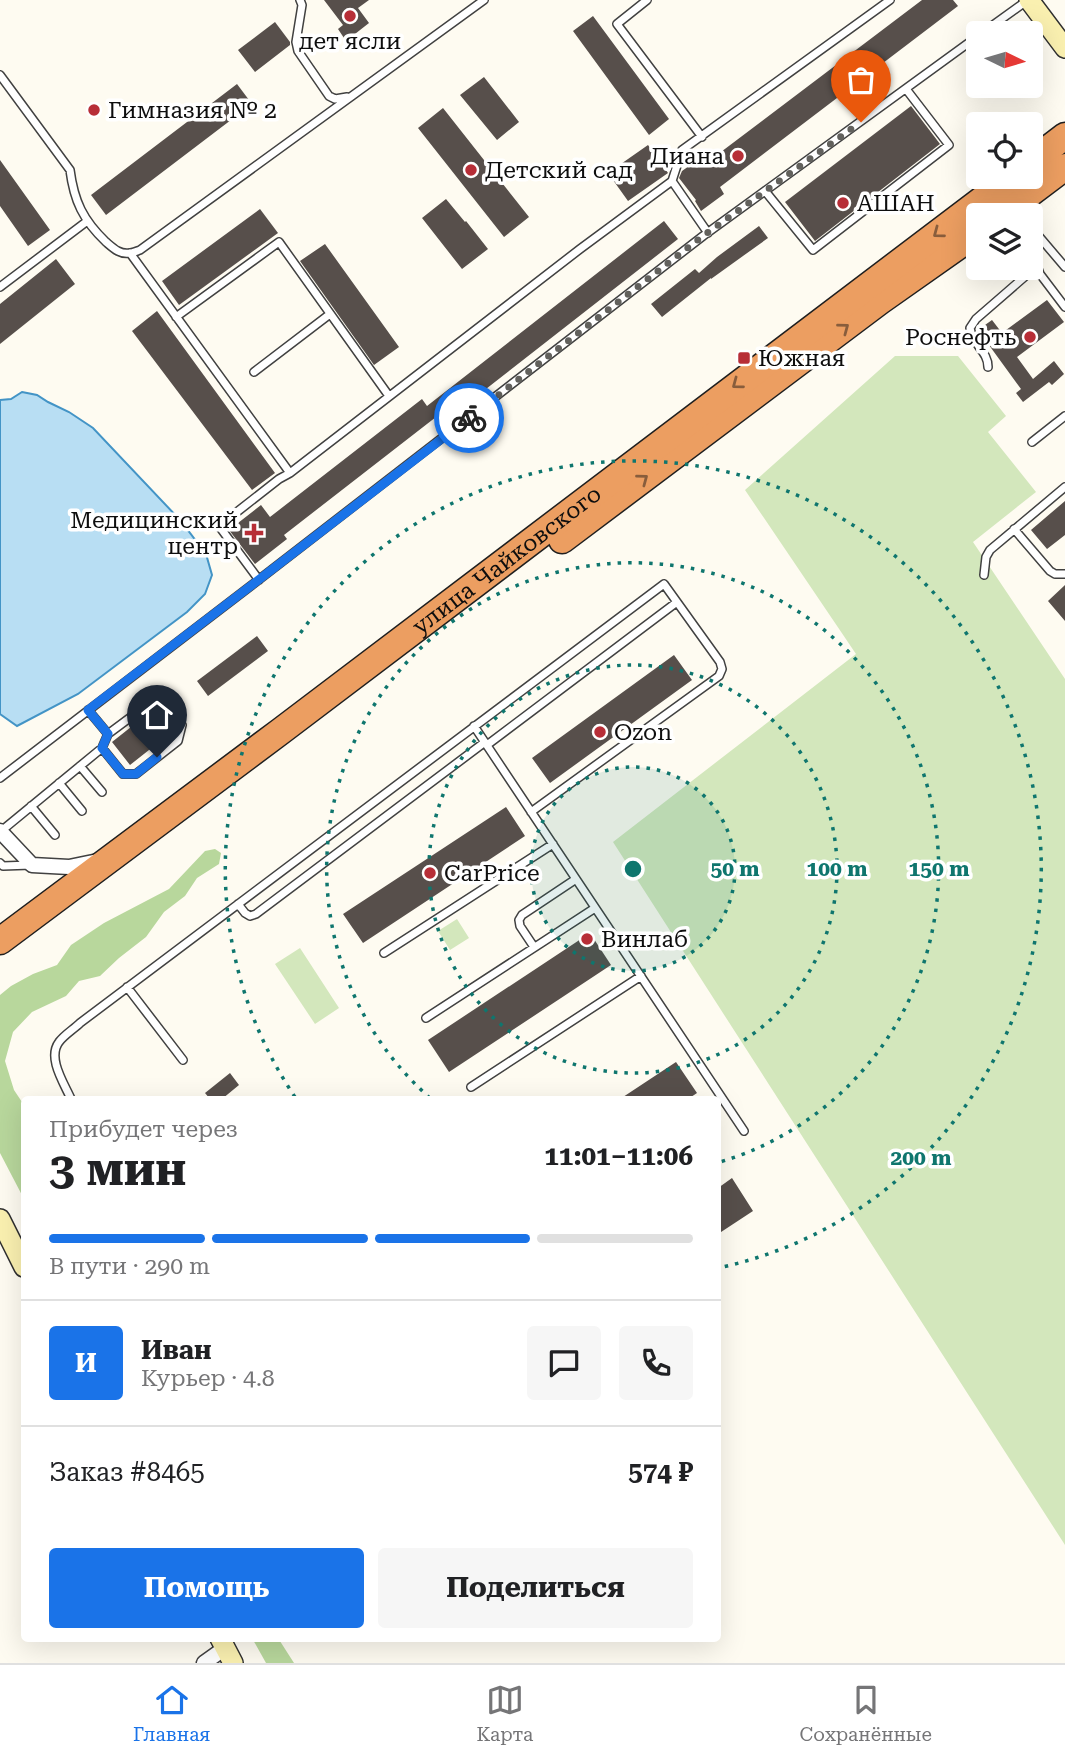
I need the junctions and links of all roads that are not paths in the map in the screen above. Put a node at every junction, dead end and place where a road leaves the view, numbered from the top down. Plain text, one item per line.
1 (300, 0) edge
2 (484, 0) edge
3 (647, 0) edge
4 (890, 0) edge
5 (1028, 0) edge
6 (999, 21) edge
7 (966, 45) edge
8 (1065, 48) edge
9 (0, 75) edge
10 (906, 89) junction
11 (349, 97) junction
12 (702, 136) junction
13 (1065, 136) edge
14 (1043, 153) edge
15 (1065, 167) edge
16 (672, 181) junction
17 (996, 189) edge
18 (765, 191) junction
19 (1023, 203) edge
20 (86, 222) junction
21 (708, 233) junction
22 (966, 241) edge
23 (1043, 241) edge
24 (130, 253) junction
25 (1065, 267) edge
26 (1043, 278) edge
27 (1021, 280) edge
28 (0, 288) edge
29 (1065, 307) edge
30 (330, 313) junction
31 (176, 317) junction
32 (988, 367) dead end
33 (254, 372) dead end
34 (389, 396) junction
35 (1065, 416) edge
36 (1032, 442) dead end
37 (290, 473) junction
38 (1065, 487) edge
39 (1014, 529) junction
40 (984, 575) dead end
41 (1065, 575) edge
42 (259, 580) junction
43 (677, 602) junction
44 (88, 710) junction
45 (474, 726) junction
46 (108, 734) junction
47 (486, 744) junction
48 (102, 748) junction
49 (80, 766) junction
50 (0, 778) edge
51 (59, 783) junction
52 (103, 792) dead end
53 (31, 806) junction
54 (82, 811) dead end
55 (531, 812) junction
56 (0, 831) edge
57 (55, 835) dead end
58 (553, 844) junction
59 (113, 857) junction
60 (32, 865) junction
61 (1, 866) edge
62 (576, 879) junction
63 (239, 904) junction
64 (595, 908) junction
65 (0, 941) edge
66 (534, 947) junction
67 (384, 953) dead end
68 (0, 961) edge
69 (641, 976) junction
70 (127, 987) junction
71 (426, 1018) dead end
72 (183, 1060) dead end
73 (471, 1087) dead end
74 (70, 1096) edge
75 (720, 1096) edge
76 (721, 1097) edge
77 (744, 1132) dead end
78 (0, 1219) edge
79 (21, 1260) edge
80 (226, 1650) edge
81 (204, 1663) edge

1 - 11 lane
2 - 11 lane
3 - 12 lane
4 - 12 lane
5 - 6 lane
5 - 8 street
7 - 10 lane
9 - 20 lane
10 - 18 lane
10 - 18 lane
11 - 24 lane
12 - 16 lane
13 - 14 highway
15 - 19 highway
16 - 21 lane
16 - 34 lane
17 -> 59 highway, улица Чайковского
18 - 21 lane
20 - 24 lane
20 - 28 lane
21 - 42 lane
68 -> 22 highway, улица Чайковского
23 - 25 lane
24 - 31 lane
26 - 29 lane
27 - 32 lane
30 - 31 lane
30 - 33 lane
30 - 34 lane
31 - 37 lane
34 - 37 lane
35 - 36 lane
37 - 42 lane
38 - 39 lane
39 - 40 lane
39 - 41 lane
42 - 44 lane
43 - 45 lane
43 - 47 lane
43 - 55 lane
44 - 46 lane
44 - 50 lane
45 - 47 lane
45 - 63 lane
46 - 48 lane
46 - 48 lane
47 - 55 lane
47 - 63 lane
48 - 49 lane
49 - 51 lane
49 - 52 lane
51 - 53 lane
51 - 54 lane
53 - 56 lane
53 - 57 lane
55 - 58 lane
56 - 60 street
58 - 62 lane
58 - 67 lane
59 - 60 street
59 - 65 highway, улица Чайковского
60 - 61 lane
62 - 64 lane
62 - 66 lane
63 - 70 lane
64 - 66 lane
64 - 69 lane
66 - 71 lane
69 - 73 lane
69 - 75 lane
70 - 72 lane
70 - 74 lane
76 - 77 lane
78 - 79 street
80 - 81 street

